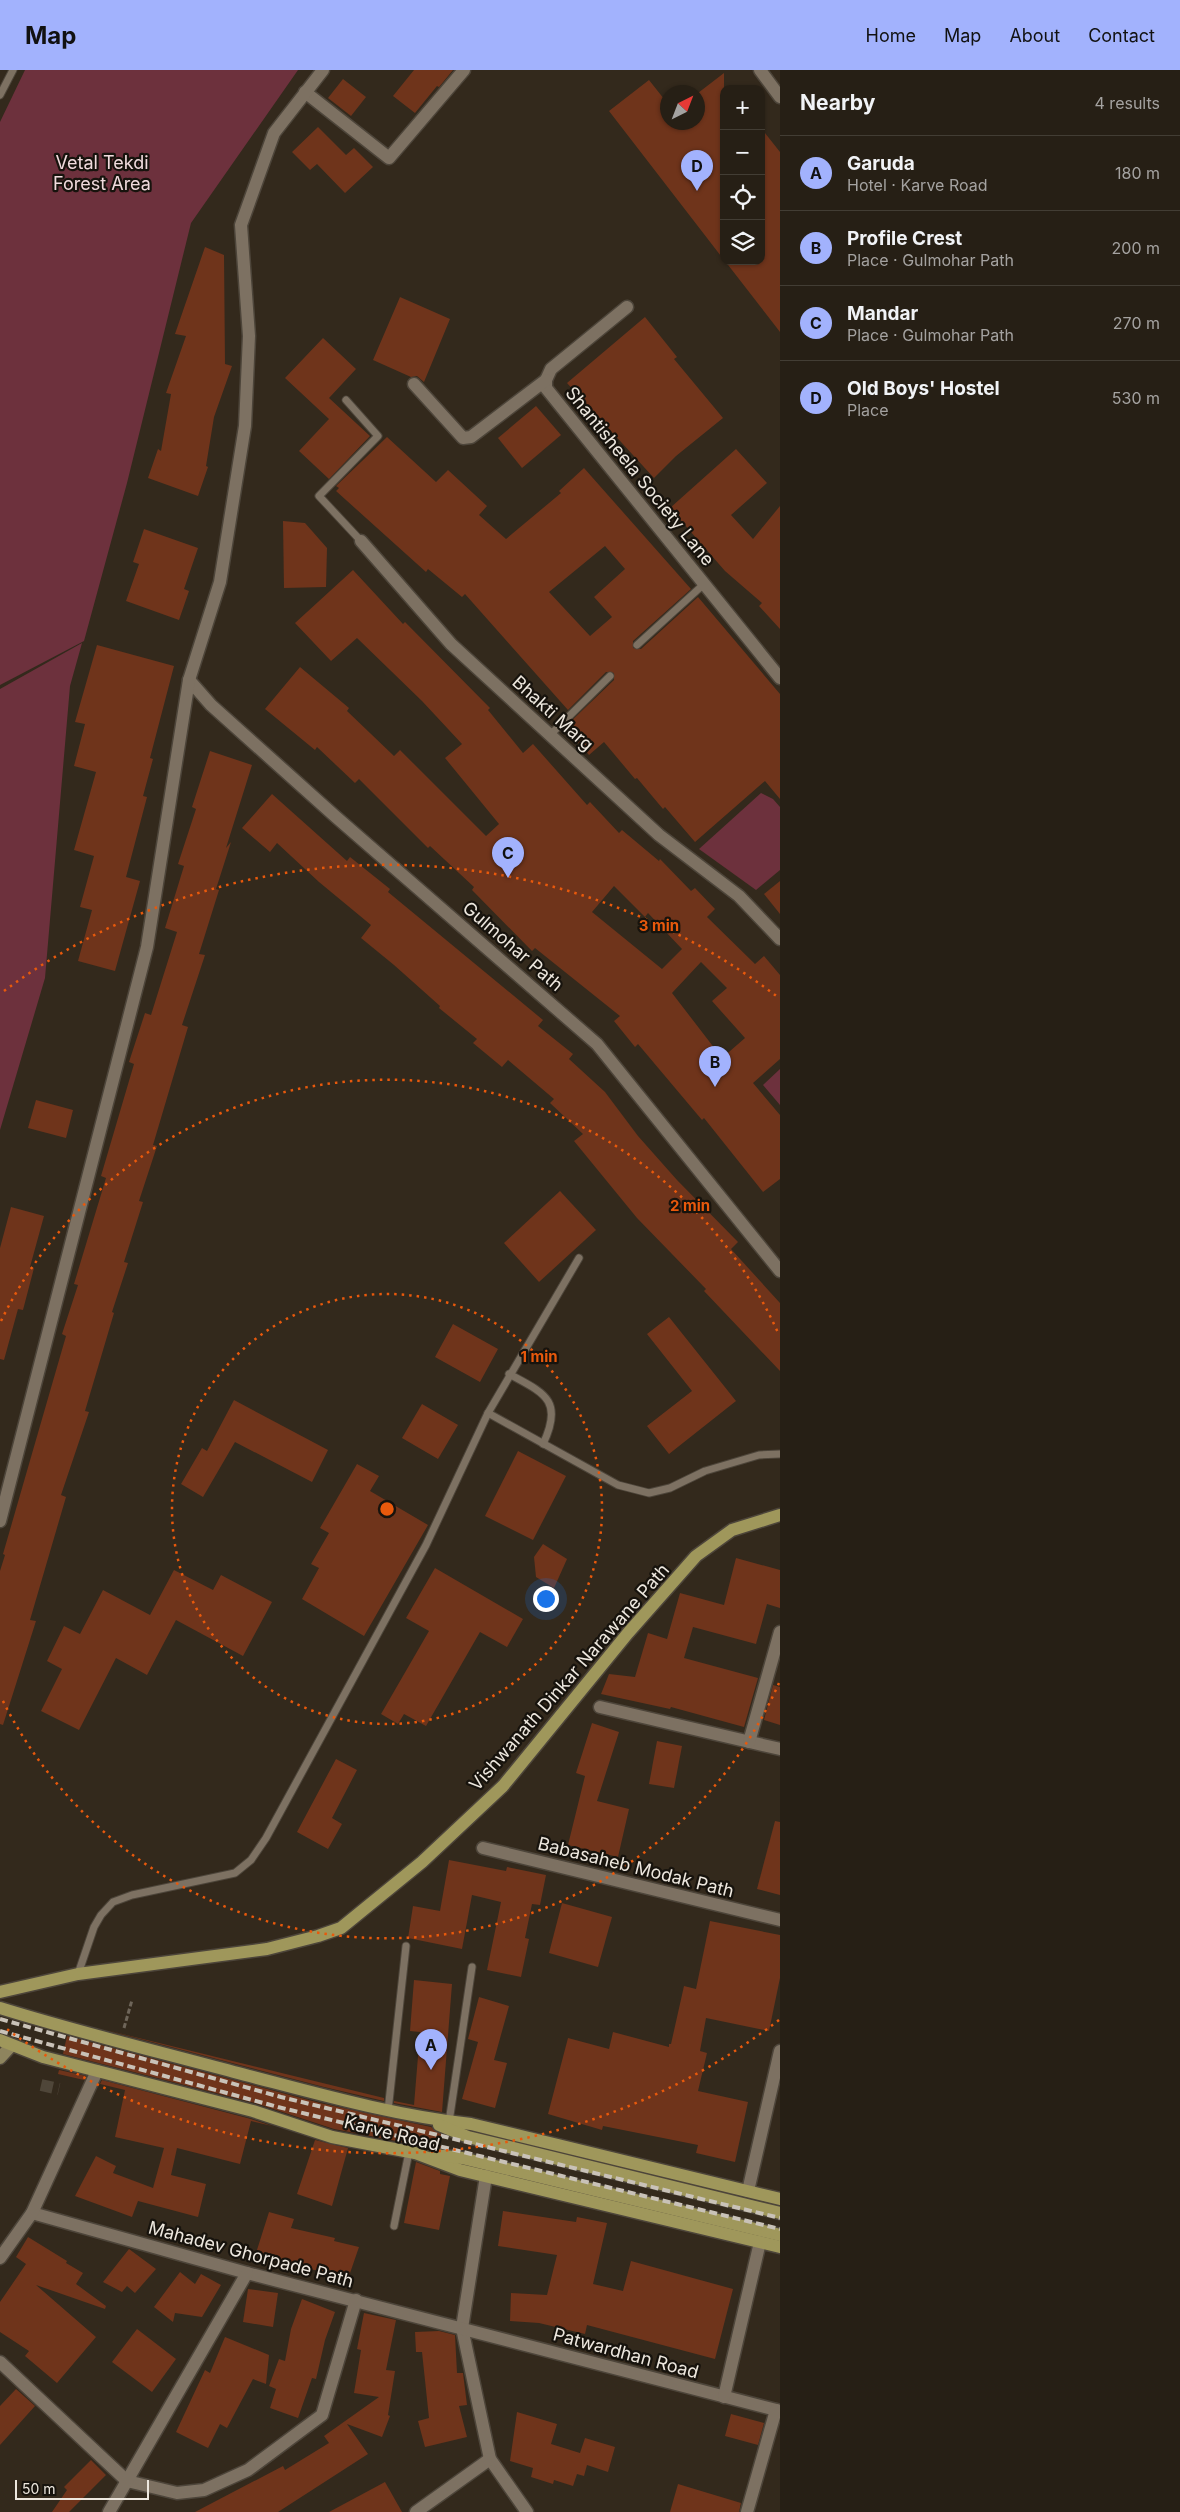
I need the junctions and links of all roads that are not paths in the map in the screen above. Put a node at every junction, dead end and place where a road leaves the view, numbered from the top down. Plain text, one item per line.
1 (12, 70) edge
2 (323, 70) edge
3 (464, 70) edge
4 (760, 70) edge
5 (306, 92) junction
6 (0, 95) edge
7 (780, 97) edge
8 (627, 307) dead end
9 (546, 380) junction
10 (414, 384) dead end
11 (346, 400) dead end
12 (361, 541) joint
13 (704, 584) junction
14 (637, 645) dead end
15 (610, 676) dead end
16 (780, 678) edge
17 (188, 680) junction
18 (551, 734) junction
19 (780, 940) edge
20 (580, 1258) dead end
21 (780, 1271) edge
22 (509, 1374) junction
23 (488, 1413) junction
24 (543, 1444) junction
25 (780, 1454) edge
26 (780, 1515) edge
27 (0, 1521) edge
28 (780, 1632) edge
29 (600, 1707) dead end
30 (749, 1742) junction
31 (780, 1749) edge
32 (483, 1848) dead end
33 (780, 1920) edge
34 (406, 1946) dead end
35 (472, 1967) dead end
36 (78, 1974) junction
37 (0, 1992) edge
38 (0, 2008) edge
39 (6, 2043) edge
40 (780, 2051) edge
41 (0, 2058) edge
42 (97, 2071) junction
43 (388, 2110) junction
44 (426, 2119) junction
45 (449, 2122) junction
46 (412, 2152) junction
47 (486, 2176) junction
48 (748, 2191) junction
49 (780, 2199) edge
50 (32, 2213) junction
51 (780, 2213) edge
52 (394, 2226) dead end
53 (780, 2235) edge
54 (760, 2242) junction
55 (780, 2247) edge
56 (0, 2258) edge
57 (246, 2273) junction
58 (356, 2300) junction
59 (462, 2328) junction
60 (0, 2362) edge
61 (724, 2397) junction
62 (778, 2411) edge
63 (490, 2459) junction
64 (127, 2481) junction
65 (109, 2512) edge
66 (416, 2512) edge
67 (527, 2512) edge
68 (747, 2512) edge

1 - 6 lane
2 - 5 street
3 - 5 street
4 - 7 street
5 - 17 street
8 - 9 street, Shantisheela Society Lane
9 - 10 street
9 - 13 street, Shantisheela Society Lane
11 - 12 lane, Bhakti Marg
12 - 18 street, Bhakti Marg
13 - 14 lane
13 - 16 street, Shantisheela Society Lane
15 - 18 lane
17 - 21 street, Gulmohar Path
17 - 27 street
18 - 19 street, Bhakti Marg
20 - 22 lane
22 - 23 lane
22 - 24 lane
23 - 24 lane
23 - 36 lane
24 - 25 lane
26 - 36 main road, Vishwanath Dinkar Narawane Path
28 - 30 street
29 - 30 street
30 - 31 street
32 - 33 street, Babasaheb Modak Path
34 - 43 lane
35 - 45 lane
36 - 37 main road, Vishwanath Dinkar Narawane Path
38 - 43 main road, Karve Road
39 - 41 street
39 - 42 main road, Karve Road
40 - 48 street
42 - 46 main road, Karve Road
42 - 50 street
43 - 44 main road, Karve Road
44 - 45 main road, Karve Road
44 - 51 main road
45 - 48 main road, Karve Road
46 - 47 main road, Karve Road
46 - 52 lane
46 - 53 main road
47 - 54 main road, Karve Road
47 - 59 street
48 - 49 main road, Karve Road
50 - 56 street
50 - 57 street, Mahadev Ghorpade Path
54 - 55 main road, Karve Road
54 - 61 street
57 - 58 street, Mahadev Ghorpade Path
57 - 64 street
58 - 59 street, Mahadev Ghorpade Path
58 - 64 street
59 - 61 street, Patwardhan Road
59 - 63 street
60 - 64 street
61 - 62 street, Patwardhan Road
62 - 68 street
63 - 66 street
63 - 67 street
64 - 65 street

